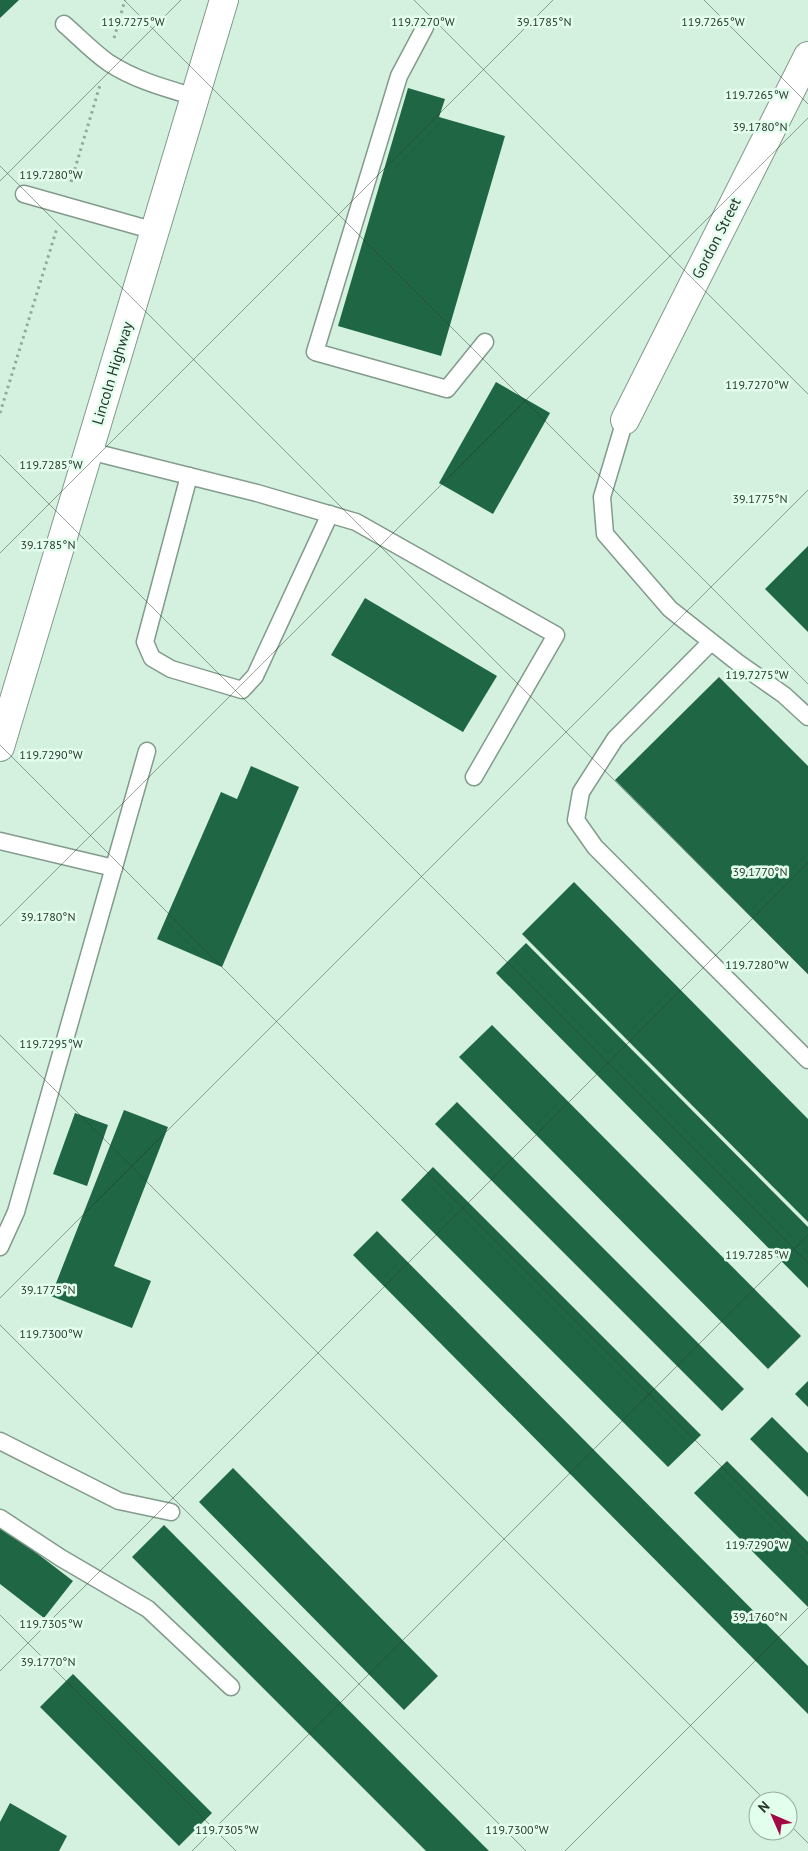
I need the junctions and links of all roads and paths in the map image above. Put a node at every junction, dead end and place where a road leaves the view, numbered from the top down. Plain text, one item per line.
1 (224, 0) edge
2 (64, 24) dead end
3 (425, 27) dead end
4 (808, 56) edge
5 (195, 97) junction
6 (24, 194) dead end
7 (155, 231) junction
8 (485, 342) dead end
9 (624, 420) joint
10 (89, 451) junction
11 (189, 476) junction
12 (330, 514) junction
13 (711, 642) junction
14 (808, 717) edge
15 (0, 747) edge
16 (147, 751) dead end
17 (474, 777) dead end
18 (0, 841) edge
19 (114, 868) junction
20 (808, 1060) edge
21 (0, 1247) edge
22 (0, 1441) edge
23 (171, 1512) dead end
24 (0, 1518) edge
25 (231, 1687) dead end

1 - 5 main road, Lincoln Highway
2 - 5 lane
3 - 8 lane
4 - 9 main road, Gordon Street
5 - 7 main road, Lincoln Highway
6 - 7 lane
7 - 10 main road, Lincoln Highway
9 - 13 lane
10 - 11 lane
10 - 15 main road, Lincoln Highway
11 - 12 lane
11 - 12 lane
12 - 17 lane
13 - 14 lane
13 - 20 lane
16 - 19 lane
18 - 19 lane
19 - 21 lane
22 - 23 lane
24 - 25 lane

